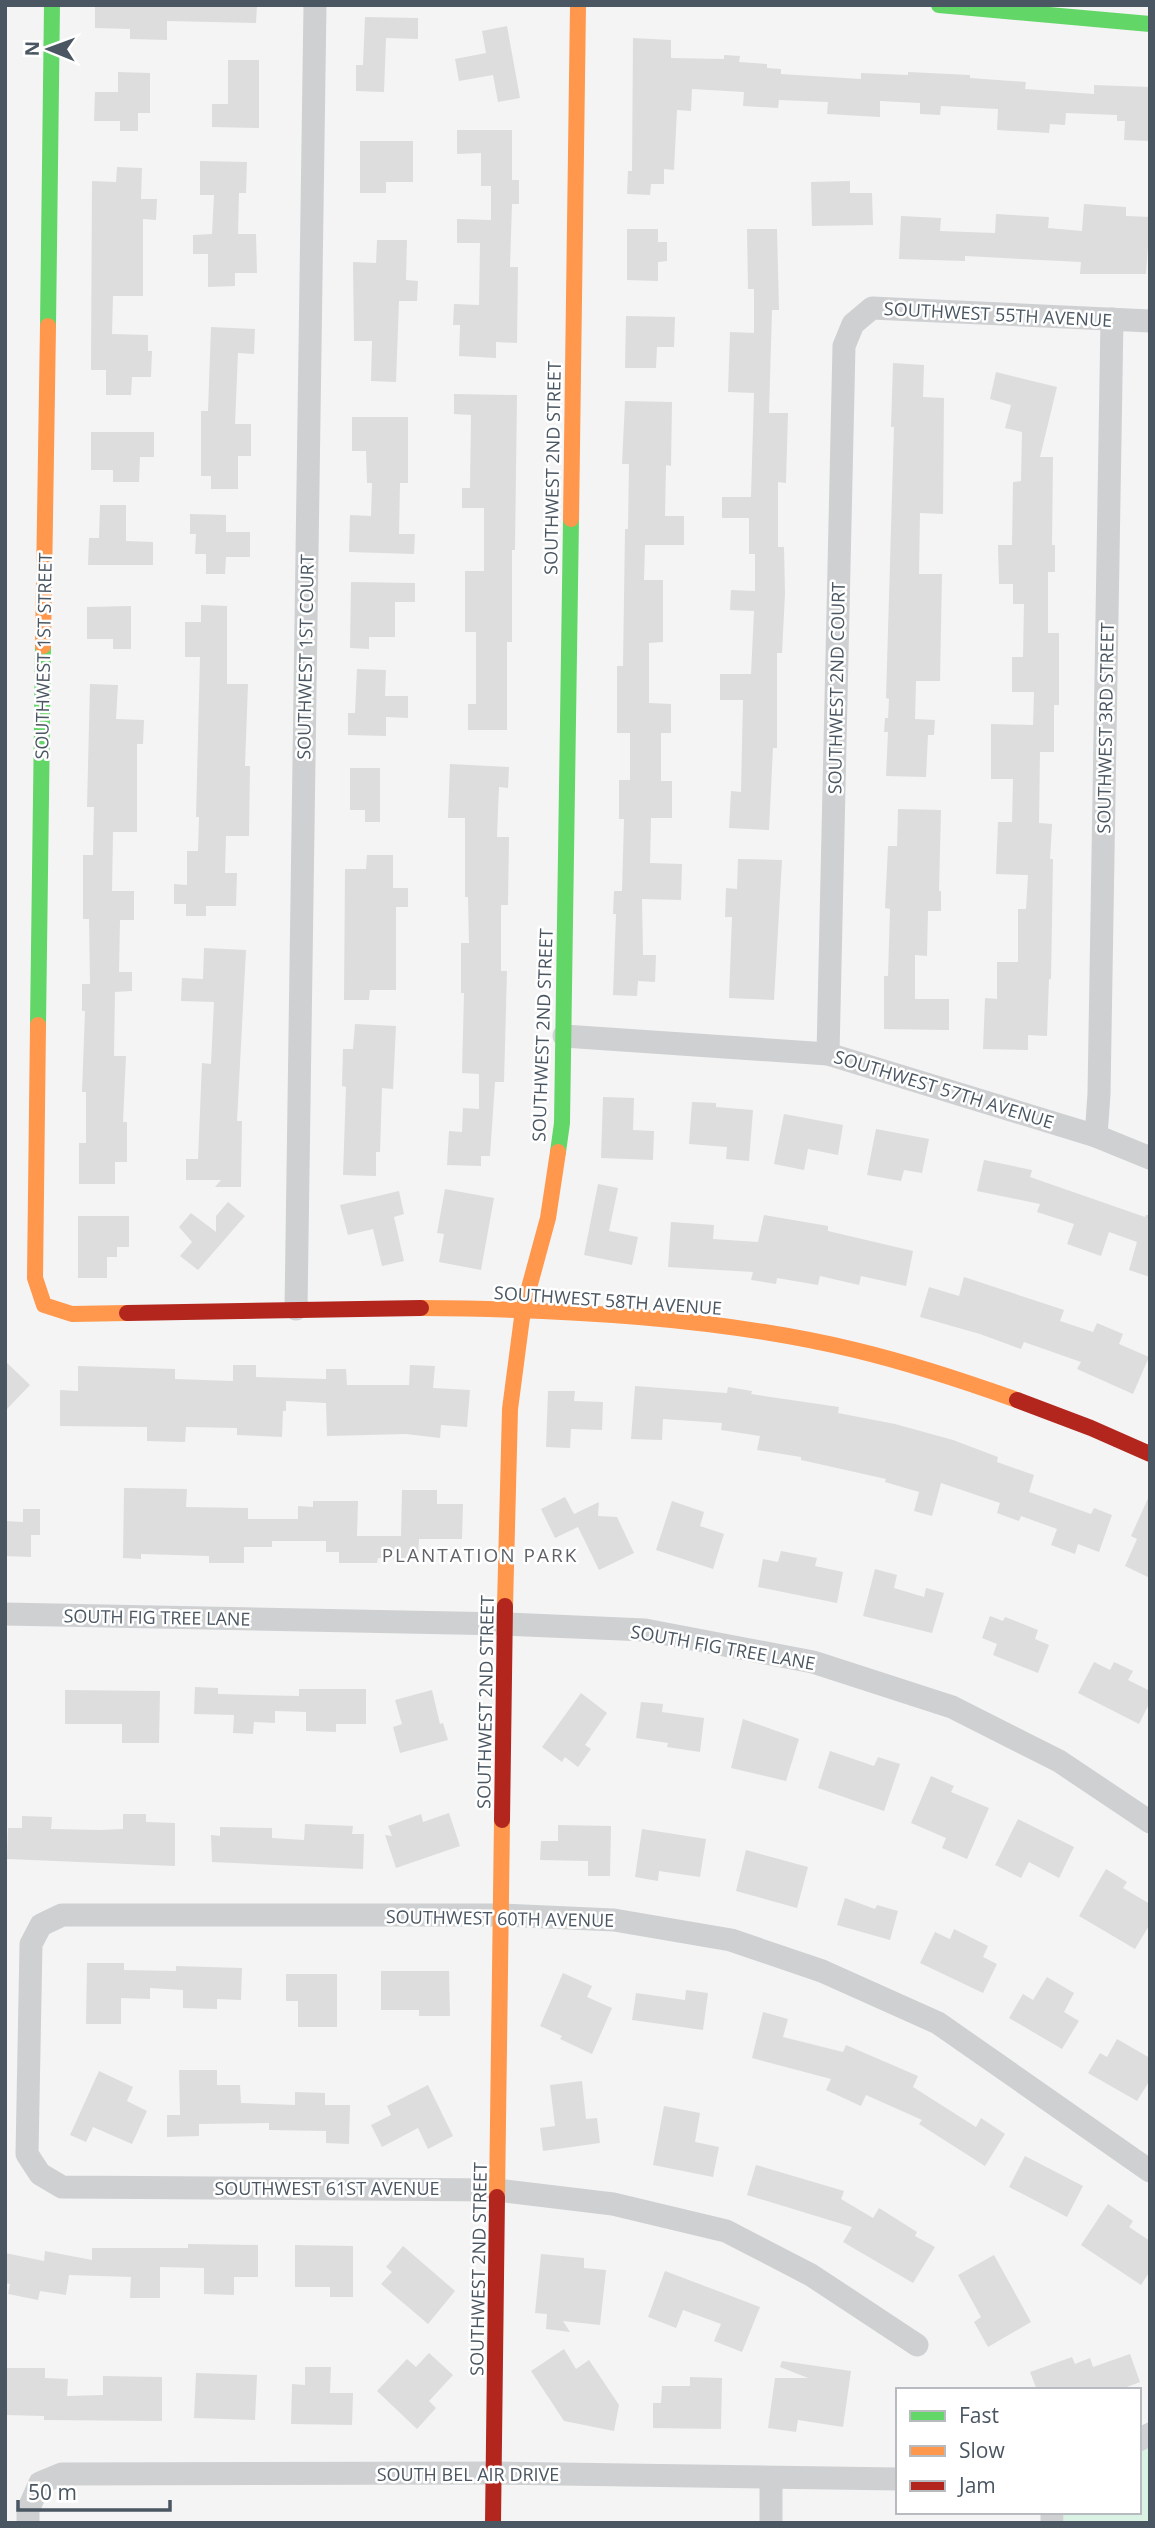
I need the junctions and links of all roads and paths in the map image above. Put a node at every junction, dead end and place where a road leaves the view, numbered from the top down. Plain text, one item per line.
1 (52, 5) edge
2 (315, 5) edge
3 (578, 5) edge
4 (939, 5) edge
5 (1119, 14) edge
6 (1150, 24) edge
7 (1112, 319) junction
8 (1150, 321) edge
9 (853, 324) joint
10 (564, 1036) junction
11 (828, 1054) junction
12 (1096, 1136) junction
13 (1150, 1158) edge
14 (44, 1305) joint
15 (296, 1309) junction
16 (523, 1310) junction
17 (1150, 1454) edge
18 (5, 1614) edge
19 (505, 1624) junction
20 (1150, 1822) edge
21 (502, 1915) junction
22 (1150, 2171) edge
23 (40, 2174) joint
24 (498, 2190) junction
25 (917, 2345) dead end
26 (495, 2473) junction
27 (771, 2478) junction
28 (896, 2479) edge
29 (28, 2523) edge
30 (494, 2523) edge
31 (771, 2523) edge

1 - 14 street, SOUTHWEST 1ST STREET
2 - 15 street, SOUTHWEST 1ST COURT
3 - 10 street, SOUTHWEST 2ND STREET
4 - 5 street
5 - 6 street
7 - 8 street, SOUTHWEST 55TH AVENUE
7 - 9 street, SOUTHWEST 55TH AVENUE
7 - 12 street, SOUTHWEST 3RD STREET
9 - 11 street, SOUTHWEST 2ND COURT
10 - 11 street, SOUTHWEST 57TH AVENUE
10 - 16 street, SOUTHWEST 2ND STREET
11 - 12 street, SOUTHWEST 57TH AVENUE
12 - 13 street, SOUTHWEST 57TH AVENUE
14 - 15 street, SOUTHWEST 58TH AVENUE
15 - 16 street, SOUTHWEST 58TH AVENUE
16 - 17 street, SOUTHWEST 58TH AVENUE
16 - 19 street, SOUTHWEST 2ND STREET
18 - 19 street, SOUTH FIG TREE LANE
19 - 20 street, SOUTH FIG TREE LANE
19 - 21 street, SOUTHWEST 2ND STREET
21 - 22 street, SOUTHWEST 60TH AVENUE
21 - 23 street, SOUTHWEST 60TH AVENUE
21 - 24 street, SOUTHWEST 2ND STREET
23 - 24 street, SOUTHWEST 61ST AVENUE
24 - 25 street, SOUTHWEST 61ST AVENUE
24 - 26 street, SOUTHWEST 2ND STREET
26 - 27 street, SOUTH BEL AIR DRIVE
26 - 29 street, SOUTH BEL AIR DRIVE
26 - 30 street, SOUTHWEST 2ND STREET
27 - 28 street, SOUTH BEL AIR DRIVE
27 - 31 street

